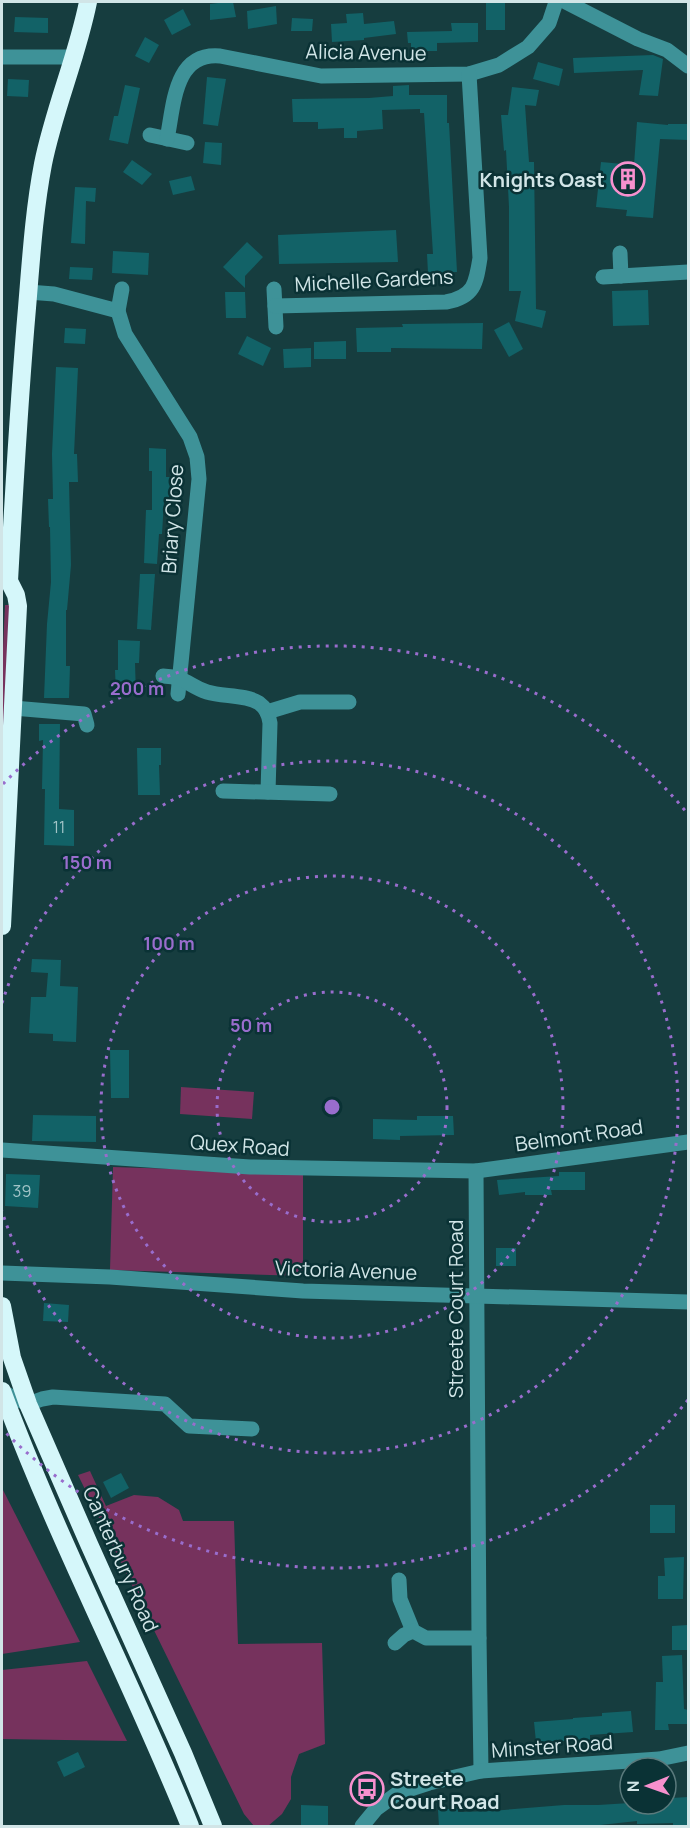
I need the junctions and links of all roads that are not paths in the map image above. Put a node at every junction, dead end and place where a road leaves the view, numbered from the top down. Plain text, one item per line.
1 (88, 2) edge
2 (556, 2) edge
3 (566, 2) edge
4 (2, 57) edge
5 (75, 57) junction
6 (688, 66) edge
7 (470, 75) junction
8 (150, 135) dead end
9 (167, 139) junction
10 (187, 143) dead end
11 (620, 253) dead end
12 (688, 272) edge
13 (621, 276) junction
14 (603, 277) dead end
15 (122, 289) dead end
16 (274, 289) dead end
17 (28, 292) junction
18 (275, 306) junction
19 (118, 311) junction
20 (276, 327) dead end
21 (4, 585) edge
22 (163, 676) dead end
23 (179, 677) junction
24 (178, 694) dead end
25 (349, 702) dead end
26 (13, 708) junction
27 (267, 712) junction
28 (87, 725) dead end
29 (224, 791) dead end
30 (268, 792) junction
31 (330, 794) dead end
32 (2, 926) edge
33 (688, 1142) edge
34 (2, 1150) edge
35 (476, 1171) junction
36 (2, 1273) edge
37 (478, 1296) junction
38 (688, 1302) edge
39 (2, 1306) edge
40 (2, 1392) edge
41 (28, 1404) junction
42 (252, 1429) dead end
43 (399, 1580) dead end
44 (414, 1631) junction
45 (478, 1638) junction
46 (395, 1643) dead end
47 (688, 1753) edge
48 (481, 1771) junction
49 (190, 1827) edge
50 (213, 1827) edge
51 (362, 1827) edge

1 - 5 highway
2 - 7 street, Alicia Avenue
3 - 6 street
4 - 5 street
5 - 17 highway
7 - 9 street, Alicia Avenue
7 - 18 street, Michelle Gardens
8 - 9 street
9 - 10 street
11 - 13 street
12 - 13 street
13 - 14 street
15 - 19 street
16 - 18 street, Michelle Gardens
17 - 19 street
17 - 21 highway
18 - 20 street, Michelle Gardens
19 - 23 street, Briary Close
21 - 26 highway
22 - 23 street
23 - 24 street, Briary Close
23 - 27 street
25 - 27 street
26 - 28 street
26 - 32 highway
27 - 30 street
29 - 30 street
30 - 31 street
33 - 35 street, Belmont Road
34 - 35 street, Quex Road
35 - 37 street, Streete Court Road
36 - 37 street, Victoria Avenue
37 - 38 street, Victoria Avenue
37 - 45 street, Streete Court Road
39 - 41 highway, Canterbury Road
40 - 41 street
40 - 49 highway
41 - 42 street
41 - 50 highway, Canterbury Road
43 - 44 street
44 - 45 street
44 - 46 street
45 - 48 street, Streete Court Road
47 - 48 street, Minster Road
48 - 51 street, Minster Road

